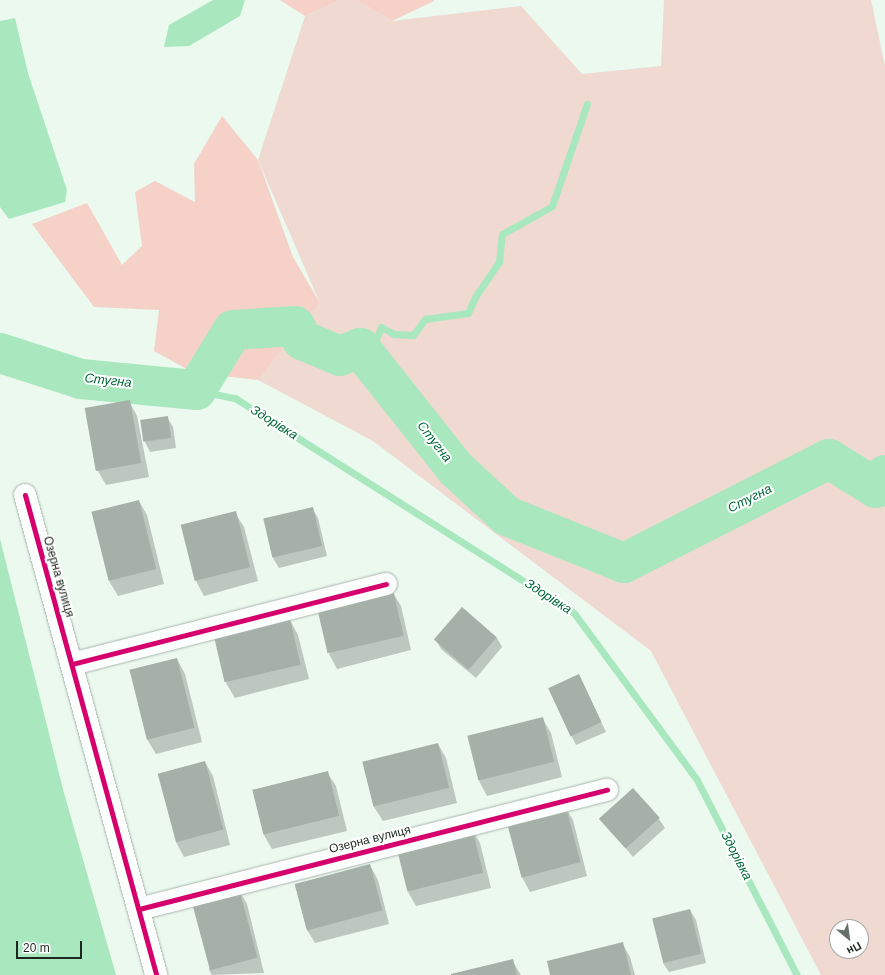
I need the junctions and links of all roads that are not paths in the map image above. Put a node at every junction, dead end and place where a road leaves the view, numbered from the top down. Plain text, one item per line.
1 (25, 495) dead end
2 (386, 584) dead end
3 (72, 664) junction
4 (607, 790) dead end
5 (139, 909) junction
6 (156, 975) edge

1 - 3 street, Озерна вулиця
2 - 3 street
3 - 5 street, Озерна вулиця
4 - 5 street, Озерна вулиця
5 - 6 street, Озерна вулиця

